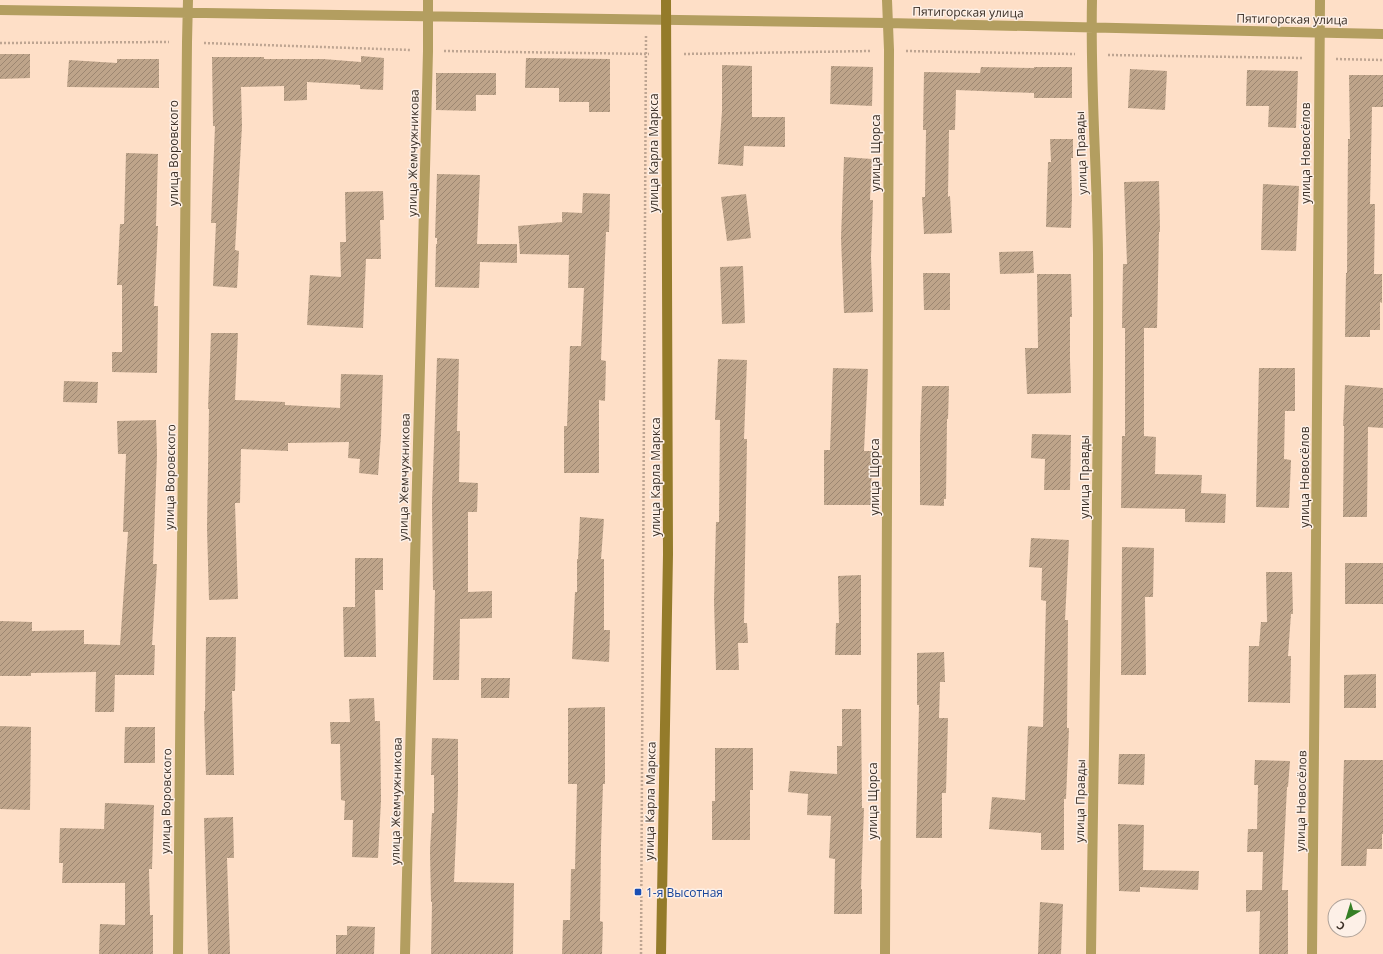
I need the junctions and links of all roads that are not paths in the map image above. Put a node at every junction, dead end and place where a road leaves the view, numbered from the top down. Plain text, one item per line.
1 (188, 0) edge
2 (428, 0) edge
3 (666, 0) edge
4 (887, 0) edge
5 (1092, 0) edge
6 (1320, 0) edge
7 (0, 10) edge
8 (188, 12) junction
9 (428, 16) junction
10 (666, 19) junction
11 (887, 23) junction
12 (1091, 27) junction
13 (1319, 33) junction
14 (1383, 34) edge
15 (178, 954) edge
16 (405, 954) edge
17 (661, 954) edge
18 (885, 954) edge
19 (1091, 954) edge
20 (1312, 954) edge

1 - 8 street, улица Воровского
2 - 9 street, улица Жемчужникова
3 - 10 main road, улица Карла Маркса
4 - 11 street, улица Щорса
5 - 12 street, улица Правды
6 - 13 street, улица Новосёлов
7 - 8 street, Пятигорская улица
8 - 9 street, Пятигорская улица
8 - 15 street, улица Воровского
9 - 10 street, Пятигорская улица
9 - 16 street, улица Жемчужникова
10 - 11 street, Пятигорская улица
10 - 17 main road, улица Карла Маркса
11 - 12 street, Пятигорская улица
11 - 18 street, улица Щорса
12 - 13 street, Пятигорская улица
12 - 19 street, улица Правды
13 - 14 street, Пятигорская улица
13 - 20 street, улица Новосёлов

